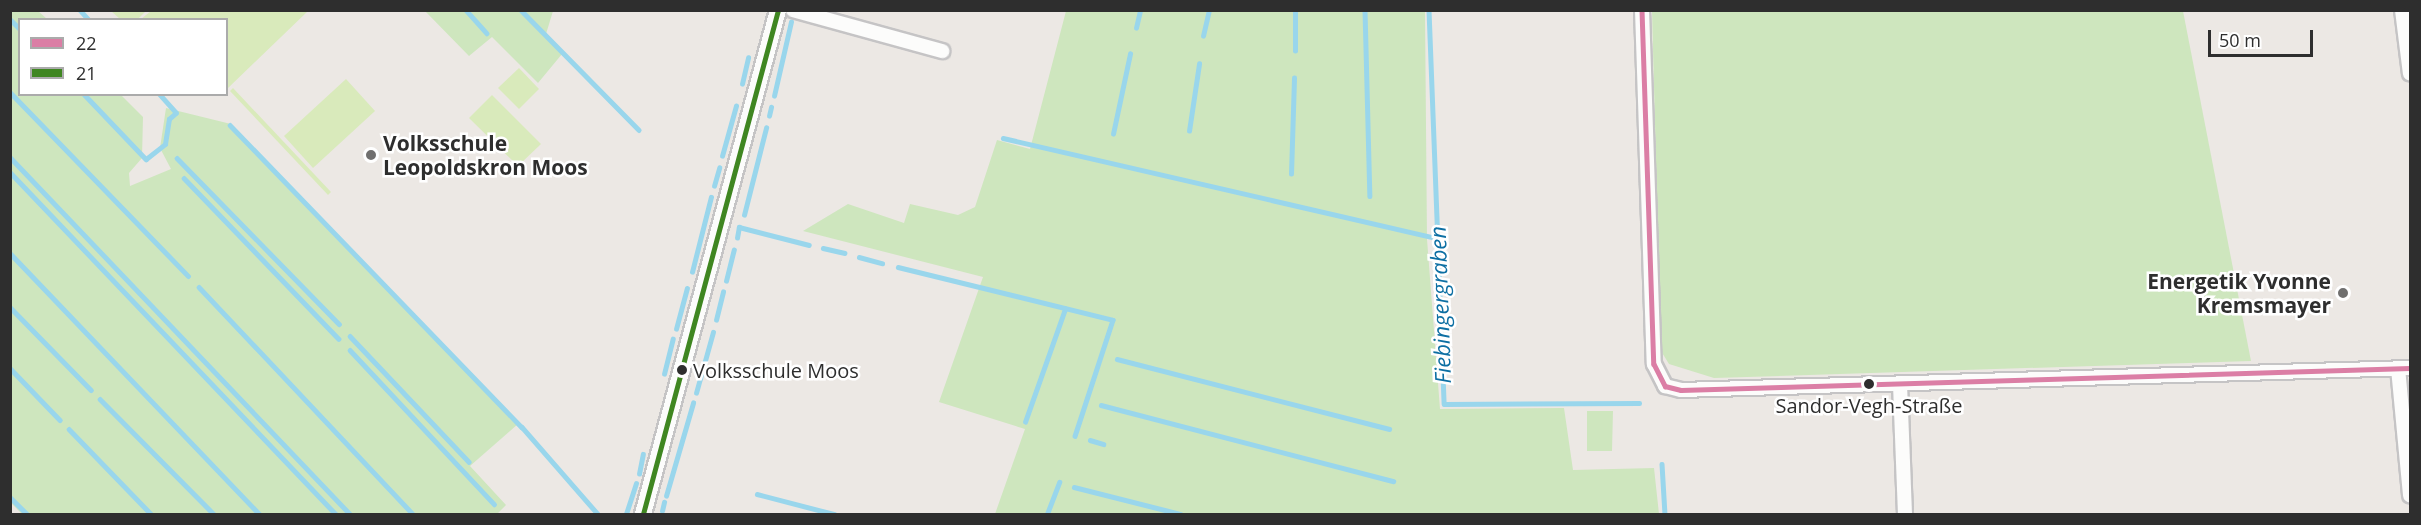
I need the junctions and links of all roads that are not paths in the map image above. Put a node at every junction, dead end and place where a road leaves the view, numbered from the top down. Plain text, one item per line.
1 (778, 10) edge
2 (793, 10) edge
3 (1642, 10) edge
4 (2402, 10) edge
5 (942, 51) dead end
6 (2410, 74) edge
7 (2404, 368) edge
8 (1900, 384) junction
9 (2410, 495) edge
10 (643, 514) edge
11 (1905, 514) edge

1 - 10 street
2 - 5 street
3 - 8 street
4 - 6 street
7 - 8 street
7 - 9 street
8 - 11 street

